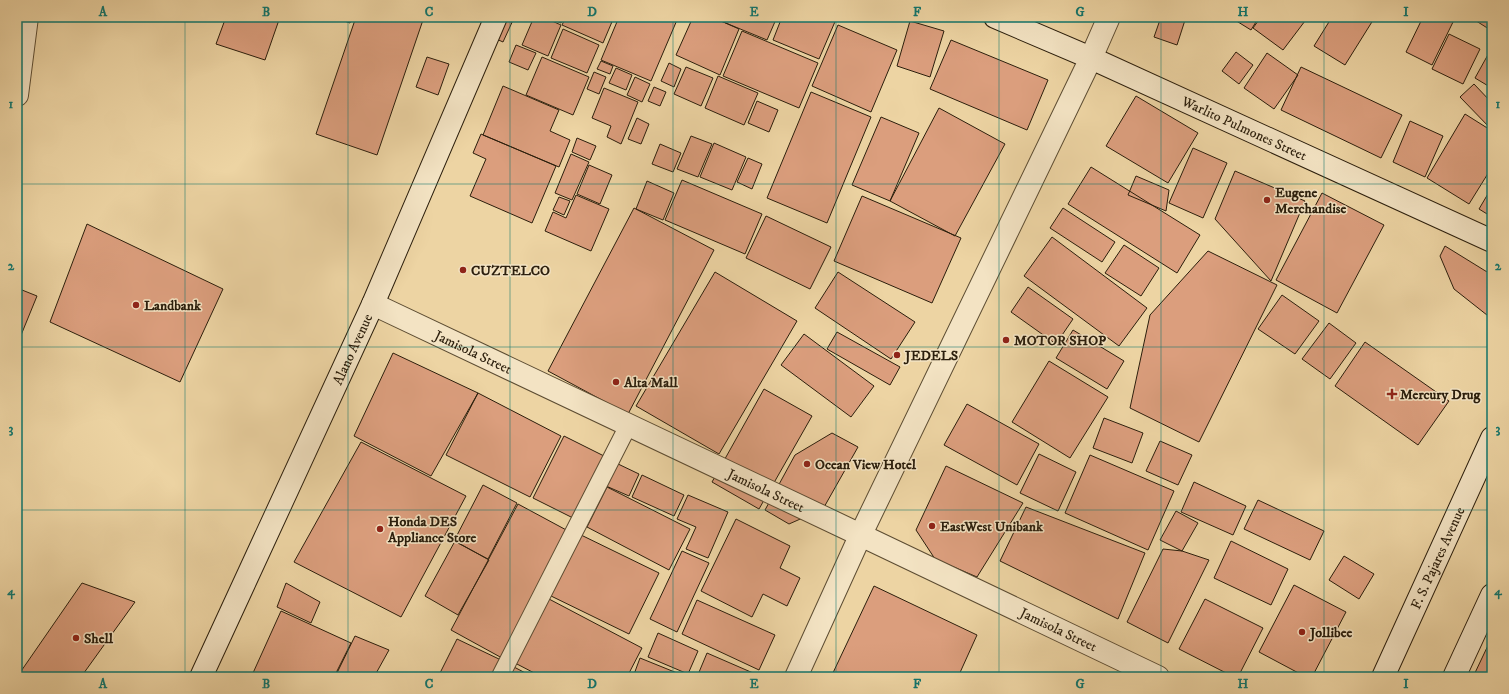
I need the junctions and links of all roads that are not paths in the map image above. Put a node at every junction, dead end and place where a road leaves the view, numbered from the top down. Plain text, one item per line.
1 (27, 17) edge
2 (496, 17) edge
3 (995, 17) edge
4 (1109, 17) edge
5 (1091, 58) junction
6 (17, 95) edge
7 (1492, 241) edge
8 (374, 304) junction
9 (628, 426) junction
10 (1492, 438) edge
11 (861, 534) junction
12 (1492, 595) edge
13 (201, 677) edge
14 (500, 677) edge
15 (796, 677) edge
16 (1158, 677) edge
17 (1383, 677) edge
18 (1454, 677) edge

1 - 6 street
2 - 8 street, Alano Avenue
3 - 5 street, Warlito Pulmones Street
4 - 5 street
5 - 7 street, Warlito Pulmones Street
5 - 11 street
8 - 9 street, Jamisola Street
8 - 13 street, Alano Avenue
9 - 11 street, Jamisola Street
9 - 14 lane
10 - 17 street, F. S. Pajares Avenue
11 - 15 street
11 - 16 street, Jamisola Street
12 - 18 street

